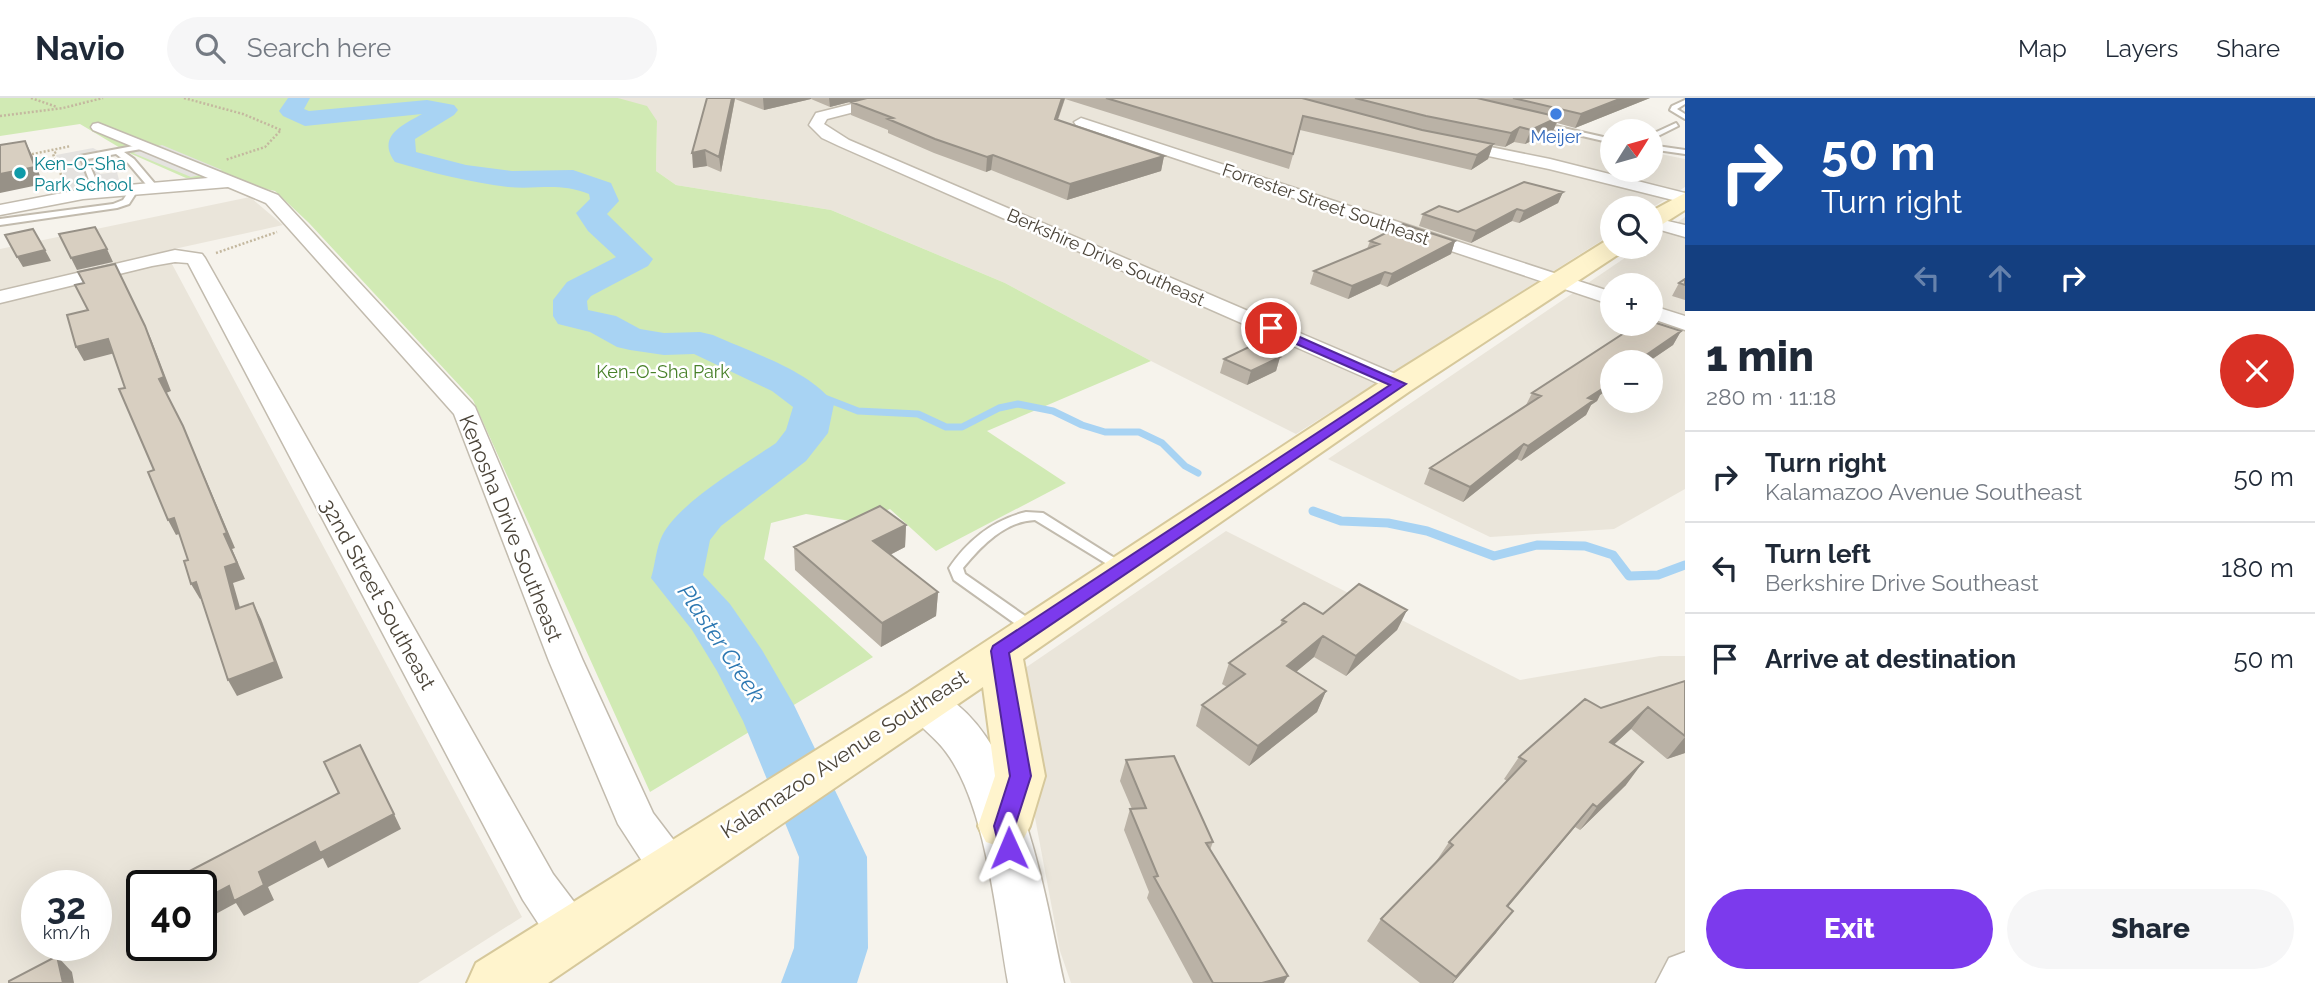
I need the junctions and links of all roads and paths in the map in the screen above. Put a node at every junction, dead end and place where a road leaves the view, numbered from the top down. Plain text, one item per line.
1 (31, 98) edge
2 (103, 98) edge
3 (184, 98) edge
4 (892, 98) edge
5 (1685, 102) edge
6 (69, 107) junction
7 (0, 116) edge
8 (1685, 117) edge
9 (1523, 120) edge
10 (1081, 122) dead end
11 (1676, 125) dead end
12 (98, 127) dead end
13 (1663, 132) edge
14 (1600, 138) edge
15 (1436, 141) edge
16 (75, 144) dead end
17 (144, 146) junction
18 (63, 149) junction
19 (1663, 149) edge
20 (116, 150) junction
21 (1685, 152) edge
22 (40, 153) junction
23 (53, 154) junction
24 (27, 155) edge
25 (197, 166) junction
26 (63, 180) dead end
27 (227, 182) junction
28 (153, 187) junction
29 (134, 191) junction
30 (98, 194) junction
31 (1685, 199) edge
32 (0, 210) edge
33 (1663, 214) edge
34 (0, 222) edge
35 (1663, 225) edge
36 (298, 226) junction
37 (1685, 231) edge
38 (1600, 256) edge
39 (191, 257) junction
40 (1560, 282) junction
41 (1600, 295) edge
42 (0, 297) edge
43 (1663, 316) edge
44 (1685, 323) edge
45 (1399, 384) junction
46 (1125, 569) junction
47 (1016, 640) junction
48 (925, 704) junction
49 (1004, 826) junction
50 (670, 868) junction
51 (571, 934) junction
52 (1685, 974) edge
53 (497, 983) edge
54 (1035, 983) edge
55 (1679, 983) edge

1 - 6 path
2 - 6 path
3 - 25 path
4 - 45 street, Berkshire Drive Southeast
5 - 8 lane
6 - 7 path
9 - 14 lane
10 - 40 street, Forrester Street Southeast
11 - 13 lane
12 - 17 street
15 - 31 street
16 - 18 path
17 - 20 lane
17 - 25 street
18 - 22 path
18 - 23 path
19 - 21 lane
20 - 28 lane
20 - 30 lane
22 - 23 path
22 - 24 path
23 - 26 path
25 - 27 street
27 - 28 street
27 - 36 street, Kenosha Drive Southeast
28 - 29 street
29 - 30 street
29 - 34 lane
30 - 32 street
31 - 33 main road
35 - 37 street
36 - 39 path
36 - 50 street, Kenosha Drive Southeast
38 - 40 main road, Kalamazoo Avenue Southeast
39 - 42 street
39 - 51 street, 32nd Street Southeast
40 - 41 street, Forrester Street Southeast
40 - 45 main road, Kalamazoo Avenue Southeast
43 - 44 street
45 - 46 main road, Kalamazoo Avenue Southeast
46 - 47 main road, Kalamazoo Avenue Southeast
46 - 47 lane
47 - 48 main road, Kalamazoo Avenue Southeast
47 - 49 main road
48 - 49 street
48 - 50 main road, Kalamazoo Avenue Southeast
49 - 54 street
50 - 51 main road, Kalamazoo Avenue Southeast
51 - 53 main road, Kalamazoo Avenue Southeast
52 - 55 street

